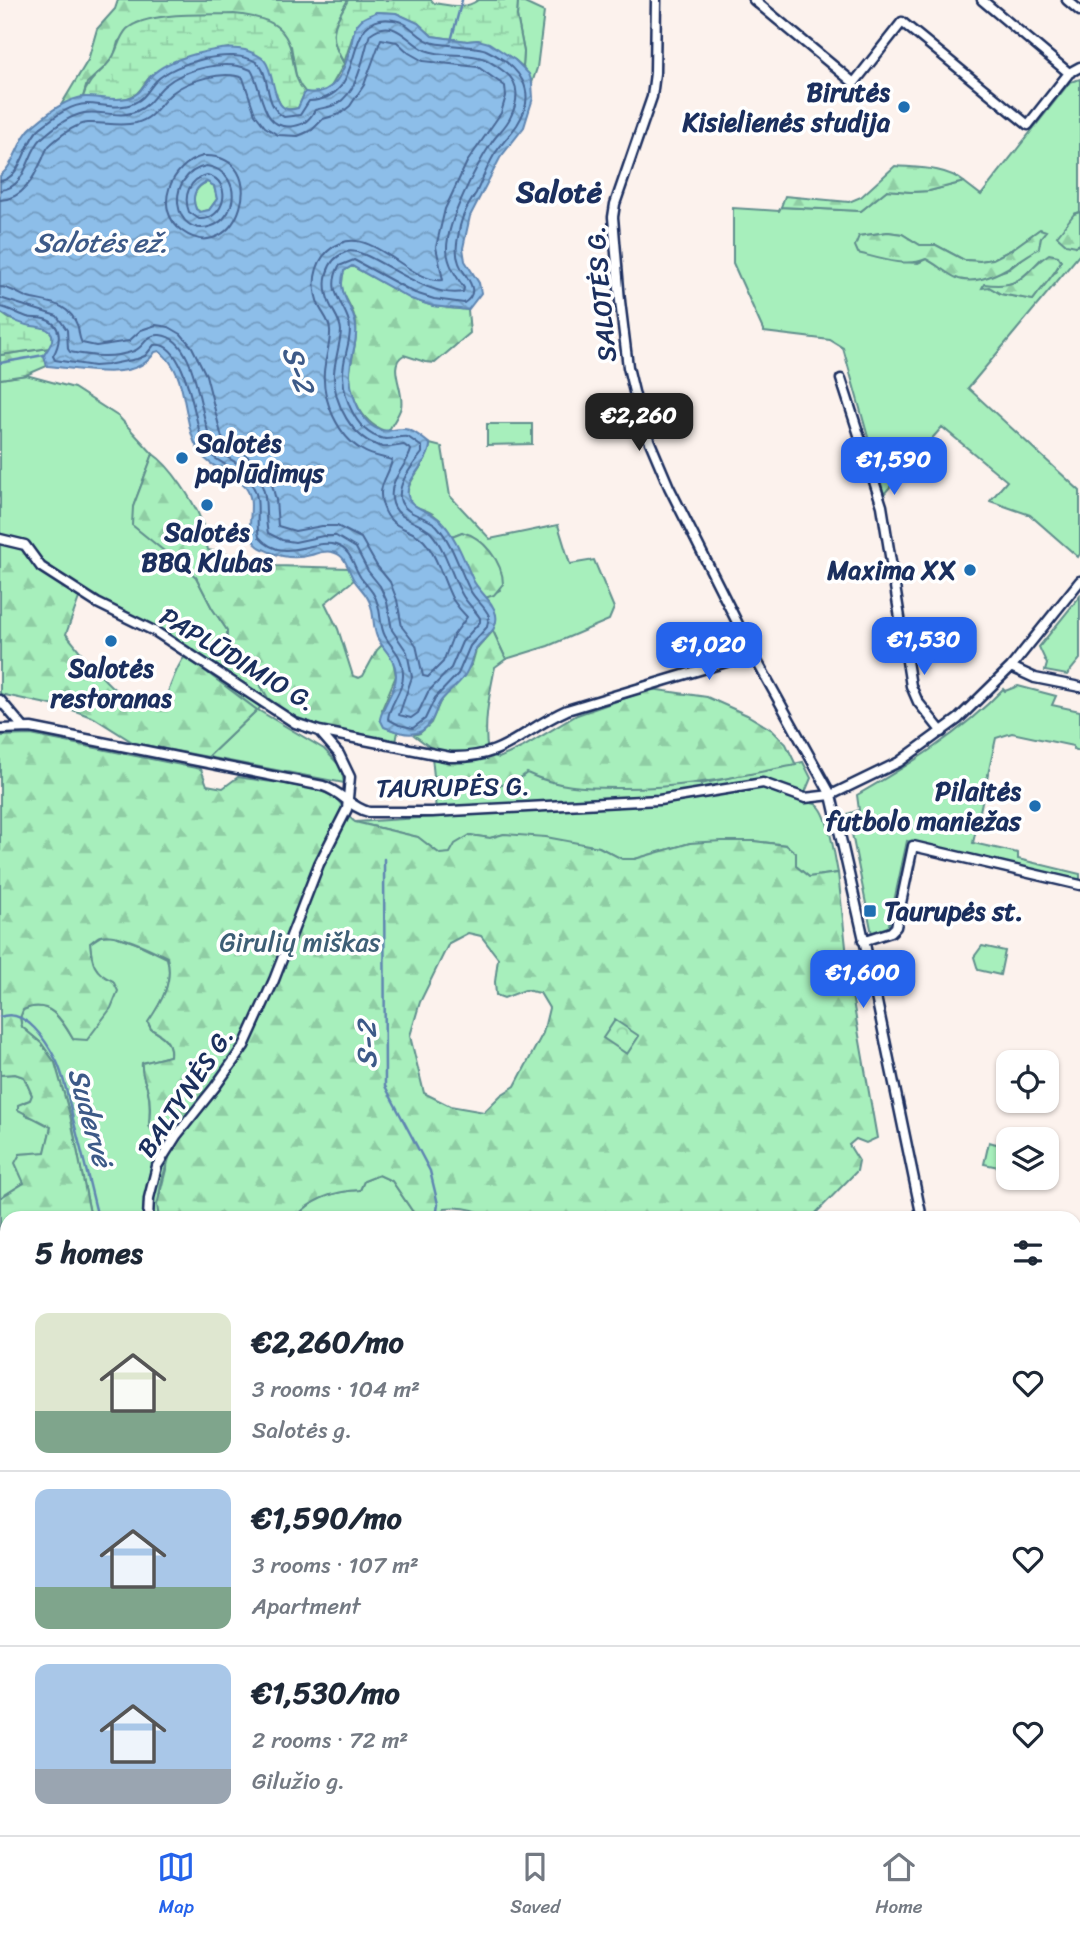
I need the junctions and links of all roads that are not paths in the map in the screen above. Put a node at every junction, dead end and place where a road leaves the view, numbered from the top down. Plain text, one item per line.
1 (656, 0) edge
2 (754, 0) edge
3 (982, 0) edge
4 (1070, 1) edge
5 (1080, 10) edge
6 (1080, 67) edge
7 (1069, 73) junction
8 (841, 379) dead end
9 (0, 539) edge
10 (1080, 581) edge
11 (753, 654) junction
12 (1011, 667) junction
13 (1080, 687) edge
14 (0, 700) edge
15 (23, 727) junction
16 (0, 729) edge
17 (319, 731) junction
18 (942, 732) junction
19 (831, 795) junction
20 (348, 800) junction
21 (1080, 885) edge
22 (863, 941) junction
23 (149, 1211) edge
24 (921, 1211) edge

1 - 11 street, SALOTĖS G.
2 - 7 street
3 - 7 street
4 - 5 street
6 - 7 street
8 - 18 street
9 - 17 street, PAPLŪDIMIO G.
10 - 12 street
11 - 17 street, PAPLŪDIMIO G.
11 - 19 street, SALOTĖS G.
12 - 13 street
12 - 18 street
14 - 15 street
15 - 16 street, TAURUPĖS G.
15 - 20 street, TAURUPĖS G.
17 - 20 street
18 - 19 street
19 - 20 street, TAURUPĖS G.
19 - 22 street, SALOTĖS G.
20 - 23 street, BALTYNĖS G.
21 - 22 street
22 - 24 street, SALOTĖS G.

